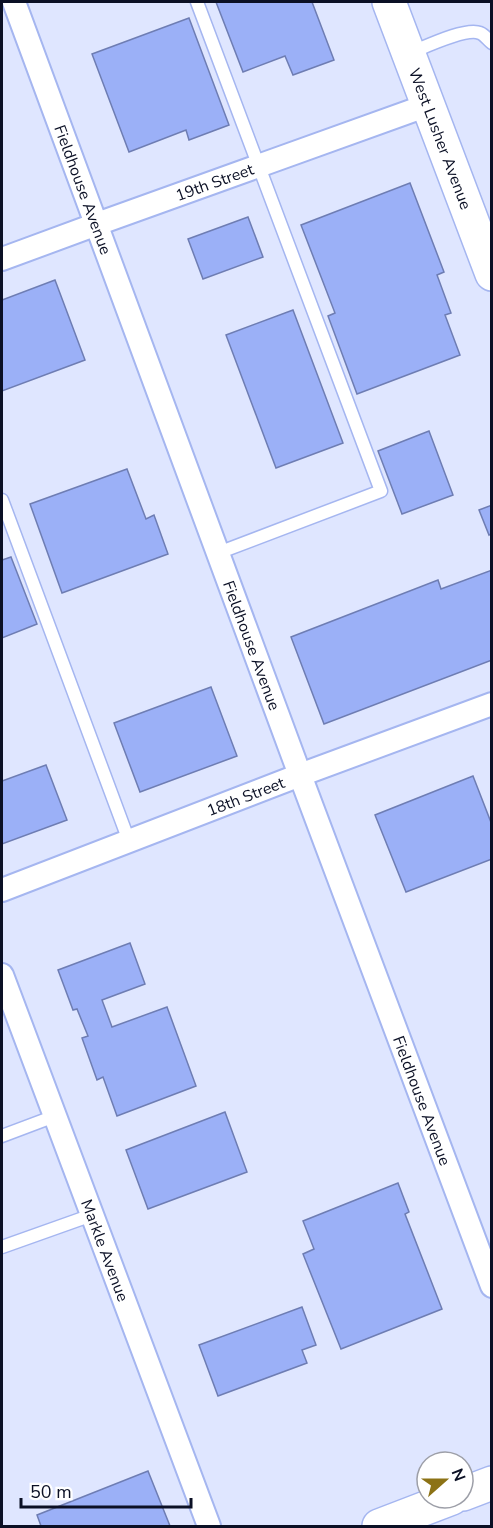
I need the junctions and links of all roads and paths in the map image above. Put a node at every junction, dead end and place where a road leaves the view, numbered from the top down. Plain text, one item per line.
1 (14, 2) edge
2 (197, 2) edge
3 (389, 2) edge
4 (492, 43) edge
5 (409, 54) junction
6 (428, 105) junction
7 (259, 166) junction
8 (97, 224) junction
9 (2, 260) edge
10 (492, 274) edge
11 (2, 500) edge
12 (218, 553) junction
13 (492, 704) edge
14 (300, 775) junction
15 (129, 841) junction
16 (2, 890) edge
17 (2, 975) edge
18 (55, 1116) junction
19 (2, 1136) edge
20 (92, 1215) junction
21 (2, 1247) edge
22 (492, 1286) edge
23 (492, 1483) edge
24 (475, 1489) edge
25 (422, 1510) edge
26 (209, 1527) edge
27 (379, 1527) edge

1 - 8 street, Fieldhouse Avenue
2 - 7 lane
3 - 5 main road, West Lusher Avenue
4 - 5 lane
5 - 6 main road, West Lusher Avenue
6 - 7 street, 19th Street
6 - 10 main road, West Lusher Avenue
7 - 8 street, 19th Street
7 - 12 lane
8 - 9 street, 19th Street
8 - 12 street, Fieldhouse Avenue
11 - 15 lane
12 - 14 street, Fieldhouse Avenue
13 - 14 street, 18th Street
14 - 15 street, 18th Street
14 - 22 street, Fieldhouse Avenue
15 - 16 street, 18th Street
17 - 18 street, Markle Avenue
18 - 19 lane
18 - 20 street, Markle Avenue
20 - 21 lane
20 - 26 street, Markle Avenue
23 - 24 main road
25 - 27 main road

